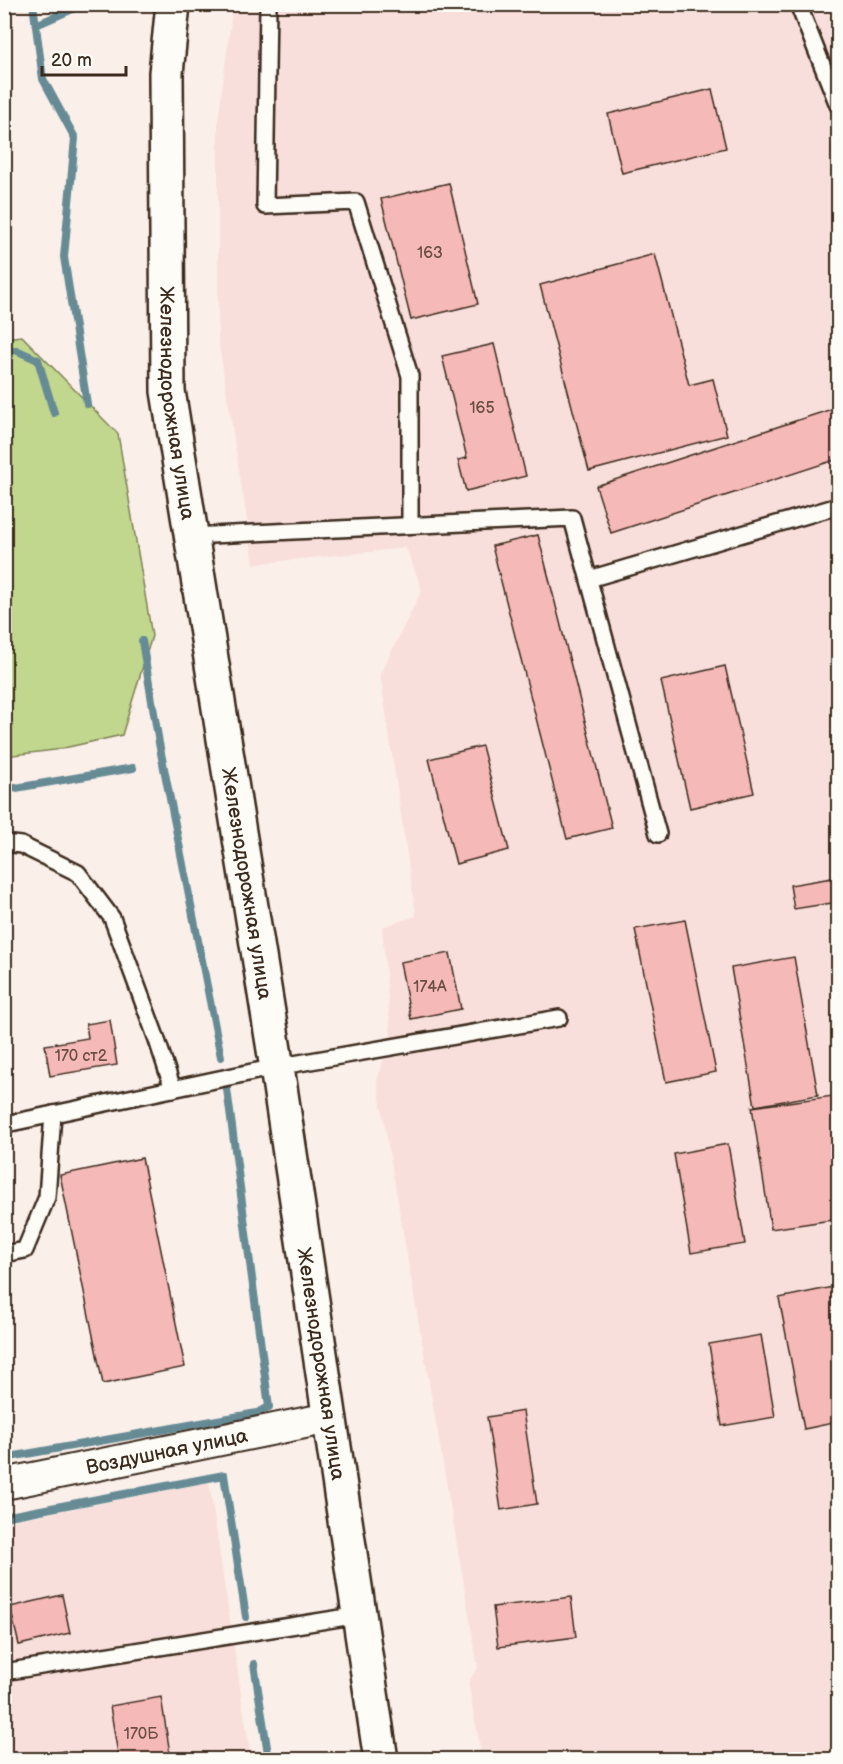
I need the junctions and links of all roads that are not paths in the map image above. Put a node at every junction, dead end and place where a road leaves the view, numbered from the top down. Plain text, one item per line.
1 (173, 4) edge
2 (268, 4) edge
3 (798, 4) edge
4 (837, 96) edge
5 (838, 506) edge
6 (410, 525) junction
7 (191, 536) junction
8 (589, 579) junction
9 (658, 834) dead end
10 (4, 843) edge
11 (559, 1018) dead end
12 (276, 1067) junction
13 (173, 1089) junction
14 (53, 1114) junction
15 (11, 1124) dead end
16 (4, 1254) edge
17 (329, 1418) junction
18 (4, 1484) edge
19 (359, 1615) junction
20 (4, 1672) edge
21 (381, 1760) edge

1 - 7 main road, Железнодорожная улица
2 - 6 lane
3 - 4 lane
5 - 8 lane
6 - 7 lane
6 - 8 lane
7 - 12 main road, Железнодорожная улица
8 - 9 lane
10 - 13 lane
11 - 12 lane
12 - 13 lane
12 - 17 main road, Железнодорожная улица
13 - 14 lane
14 - 15 lane
14 - 16 lane
17 - 18 street, Воздушная улица
17 - 19 main road, Железнодорожная улица
19 - 20 lane
19 - 21 main road, Железнодорожная улица

